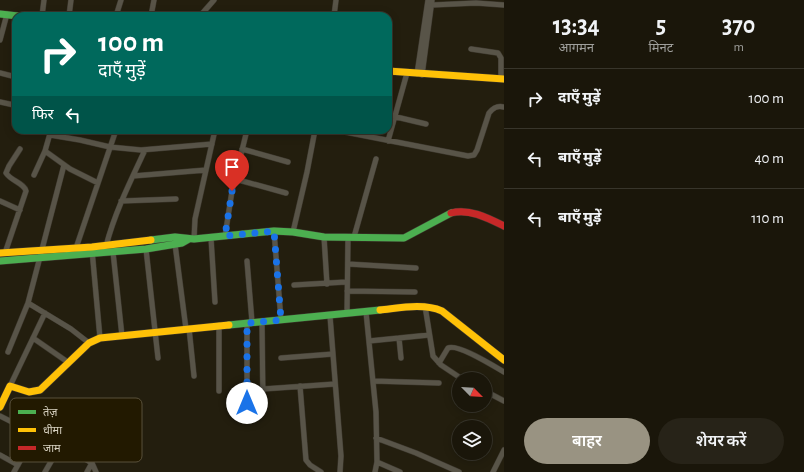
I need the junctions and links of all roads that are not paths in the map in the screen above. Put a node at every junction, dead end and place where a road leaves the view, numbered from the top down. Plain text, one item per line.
1 (44, 0) edge
2 (71, 0) edge
3 (121, 0) edge
4 (154, 0) edge
5 (214, 0) edge
6 (336, 0) edge
7 (428, 0) edge
8 (432, 2) edge
9 (504, 5) edge
10 (42, 12) edge
11 (70, 12) edge
12 (117, 12) edge
13 (152, 12) edge
14 (204, 12) edge
15 (334, 12) edge
16 (3, 14) edge
17 (425, 31) junction
18 (0, 40) edge
19 (471, 49) dead end
20 (392, 71) edge
21 (0, 73) edge
22 (407, 73) junction
23 (420, 75) junction
24 (12, 76) edge
25 (502, 79) edge
26 (0, 102) edge
27 (12, 105) edge
28 (504, 107) edge
29 (392, 116) edge
30 (395, 116) junction
31 (426, 124) dead end
32 (392, 127) edge
33 (51, 134) edge
34 (55, 134) edge
35 (115, 134) edge
36 (214, 134) edge
37 (246, 134) edge
38 (314, 134) edge
39 (354, 134) edge
40 (390, 134) edge
41 (388, 141) junction
42 (212, 144) junction
43 (110, 147) junction
44 (20, 149) dead end
45 (242, 149) junction
46 (145, 150) junction
47 (45, 151) junction
48 (376, 159) dead end
49 (288, 162) dead end
50 (64, 165) junction
51 (206, 170) junction
52 (34, 175) dead end
53 (133, 176) junction
54 (235, 179) junction
55 (98, 183) junction
56 (286, 193) dead end
57 (176, 199) dead end
58 (0, 201) edge
59 (121, 201) junction
60 (20, 210) junction
61 (504, 226) edge
62 (274, 231) junction
63 (293, 232) junction
64 (225, 236) junction
65 (324, 237) junction
66 (351, 237) junction
67 (211, 238) junction
68 (191, 239) junction
69 (175, 244) junction
70 (106, 246) junction
71 (76, 248) junction
72 (146, 249) junction
73 (41, 250) junction
74 (92, 251) junction
75 (113, 252) junction
76 (1, 256) edge
77 (39, 258) junction
78 (247, 261) dead end
79 (348, 264) junction
80 (416, 268) dead end
81 (346, 282) junction
82 (327, 284) junction
83 (294, 286) dead end
84 (347, 291) junction
85 (415, 292) dead end
86 (216, 302) dead end
87 (28, 303) junction
88 (425, 306) junction
89 (366, 312) junction
90 (45, 313) junction
91 (347, 314) junction
92 (330, 316) junction
93 (281, 320) junction
94 (262, 322) junction
95 (250, 323) junction
96 (219, 325) junction
97 (188, 328) junction
98 (155, 332) junction
99 (429, 335) junction
100 (122, 336) junction
101 (33, 338) junction
102 (100, 338) junction
103 (399, 338) junction
104 (369, 341) junction
105 (89, 344) junction
106 (8, 352) dead end
107 (333, 354) junction
108 (158, 358) dead end
109 (280, 358) dead end
110 (401, 358) dead end
111 (504, 360) edge
112 (69, 363) junction
113 (439, 363) junction
114 (452, 372) edge
115 (504, 372) edge
116 (194, 376) dead end
117 (373, 381) junction
118 (439, 383) dead end
119 (336, 384) junction
120 (10, 386) junction
121 (300, 386) junction
122 (263, 389) junction
123 (219, 390) dead end
124 (492, 395) edge
125 (504, 401) edge
126 (247, 403) dead end
127 (263, 404) dead end
128 (0, 407) edge
129 (0, 416) edge
130 (10, 421) edge
131 (376, 438) junction
132 (504, 450) edge
133 (0, 455) edge
134 (10, 461) edge
135 (502, 461) edge
136 (13, 462) edge
137 (20, 462) edge
138 (51, 462) edge
139 (377, 462) junction
140 (92, 463) joint
141 (18, 465) junction
142 (14, 472) edge
143 (46, 472) edge
144 (87, 472) edge
145 (96, 472) edge
146 (321, 472) edge
147 (340, 472) edge
148 (375, 472) edge
149 (400, 472) edge
150 (459, 472) edge
151 (493, 472) edge

1 - 10 street
2 - 11 street
3 - 12 street
4 - 13 street
5 - 14 street
6 - 15 street
7 - 17 street
8 - 9 street
8 - 17 street
16 - 18 street
17 - 23 street
19 - 25 street
20 - 22 street
21 - 24 street
22 - 23 street
22 - 30 street
23 - 25 street
26 - 27 street
28 - 41 street
29 - 30 street
30 - 31 street
30 - 32 street
33 - 47 street
34 - 43 street
35 - 43 street
36 - 42 street
37 - 45 street
38 - 63 street
39 - 41 street
40 - 41 street
42 - 46 street
42 - 51 street
43 - 46 street
43 - 55 street
44 - 60 street
45 - 49 street
45 - 54 street
46 - 53 street
47 - 50 street
47 - 52 street
48 - 66 street
50 - 55 street
50 - 73 street
51 - 53 street
51 - 68 street
53 - 59 street
54 - 56 street
54 - 64 street
55 - 71 street
57 - 59 street
58 - 60 street
59 - 70 street
60 - 76 street
61 - 66 street
62 - 63 street
62 - 64 street
62 - 93 street
63 - 65 street
64 - 67 street
65 - 66 street
65 - 82 street
66 - 79 street
67 - 68 street
67 - 86 street
68 - 69 street
68 - 70 street
69 - 72 street
69 - 97 street
70 - 74 street
71 - 73 street
71 - 74 street
72 - 75 street
72 - 98 street
73 - 76 street
73 - 77 street
74 - 75 street
74 - 77 street
74 - 102 street
75 - 100 street
76 - 77 street
77 - 87 street
78 - 95 street
79 - 80 street
79 - 81 street
81 - 82 street
81 - 84 street
82 - 83 street
84 - 85 street
84 - 91 street
87 - 90 street
87 - 106 street
88 - 89 street
88 - 99 street
88 - 111 street
89 - 91 street
89 - 104 street
90 - 101 street
90 - 105 street
91 - 92 street
92 - 93 street
92 - 107 street
93 - 94 street
94 - 95 street
94 - 122 street
95 - 96 street
95 - 126 street
96 - 97 street
96 - 123 street
97 - 98 street
97 - 116 street
98 - 100 street
98 - 108 street
99 - 103 street
99 - 113 street
100 - 102 street
101 - 112 street
101 - 120 street
102 - 105 street
103 - 104 street
103 - 110 street
104 - 117 street
105 - 112 street
107 - 109 street
107 - 119 street
112 - 120 street
113 - 114 street
113 - 115 street
117 - 118 street
117 - 131 street
119 - 121 street
119 - 147 street
120 - 128 street
121 - 122 street
121 - 146 street
122 - 127 street
124 - 125 street
129 - 130 street
131 - 139 street
131 - 150 street
132 - 135 street
133 - 134 street
135 - 151 street
136 - 141 street
137 - 141 street
138 - 143 street
139 - 148 street
139 - 149 street
140 - 144 street
140 - 145 street
141 - 142 street

